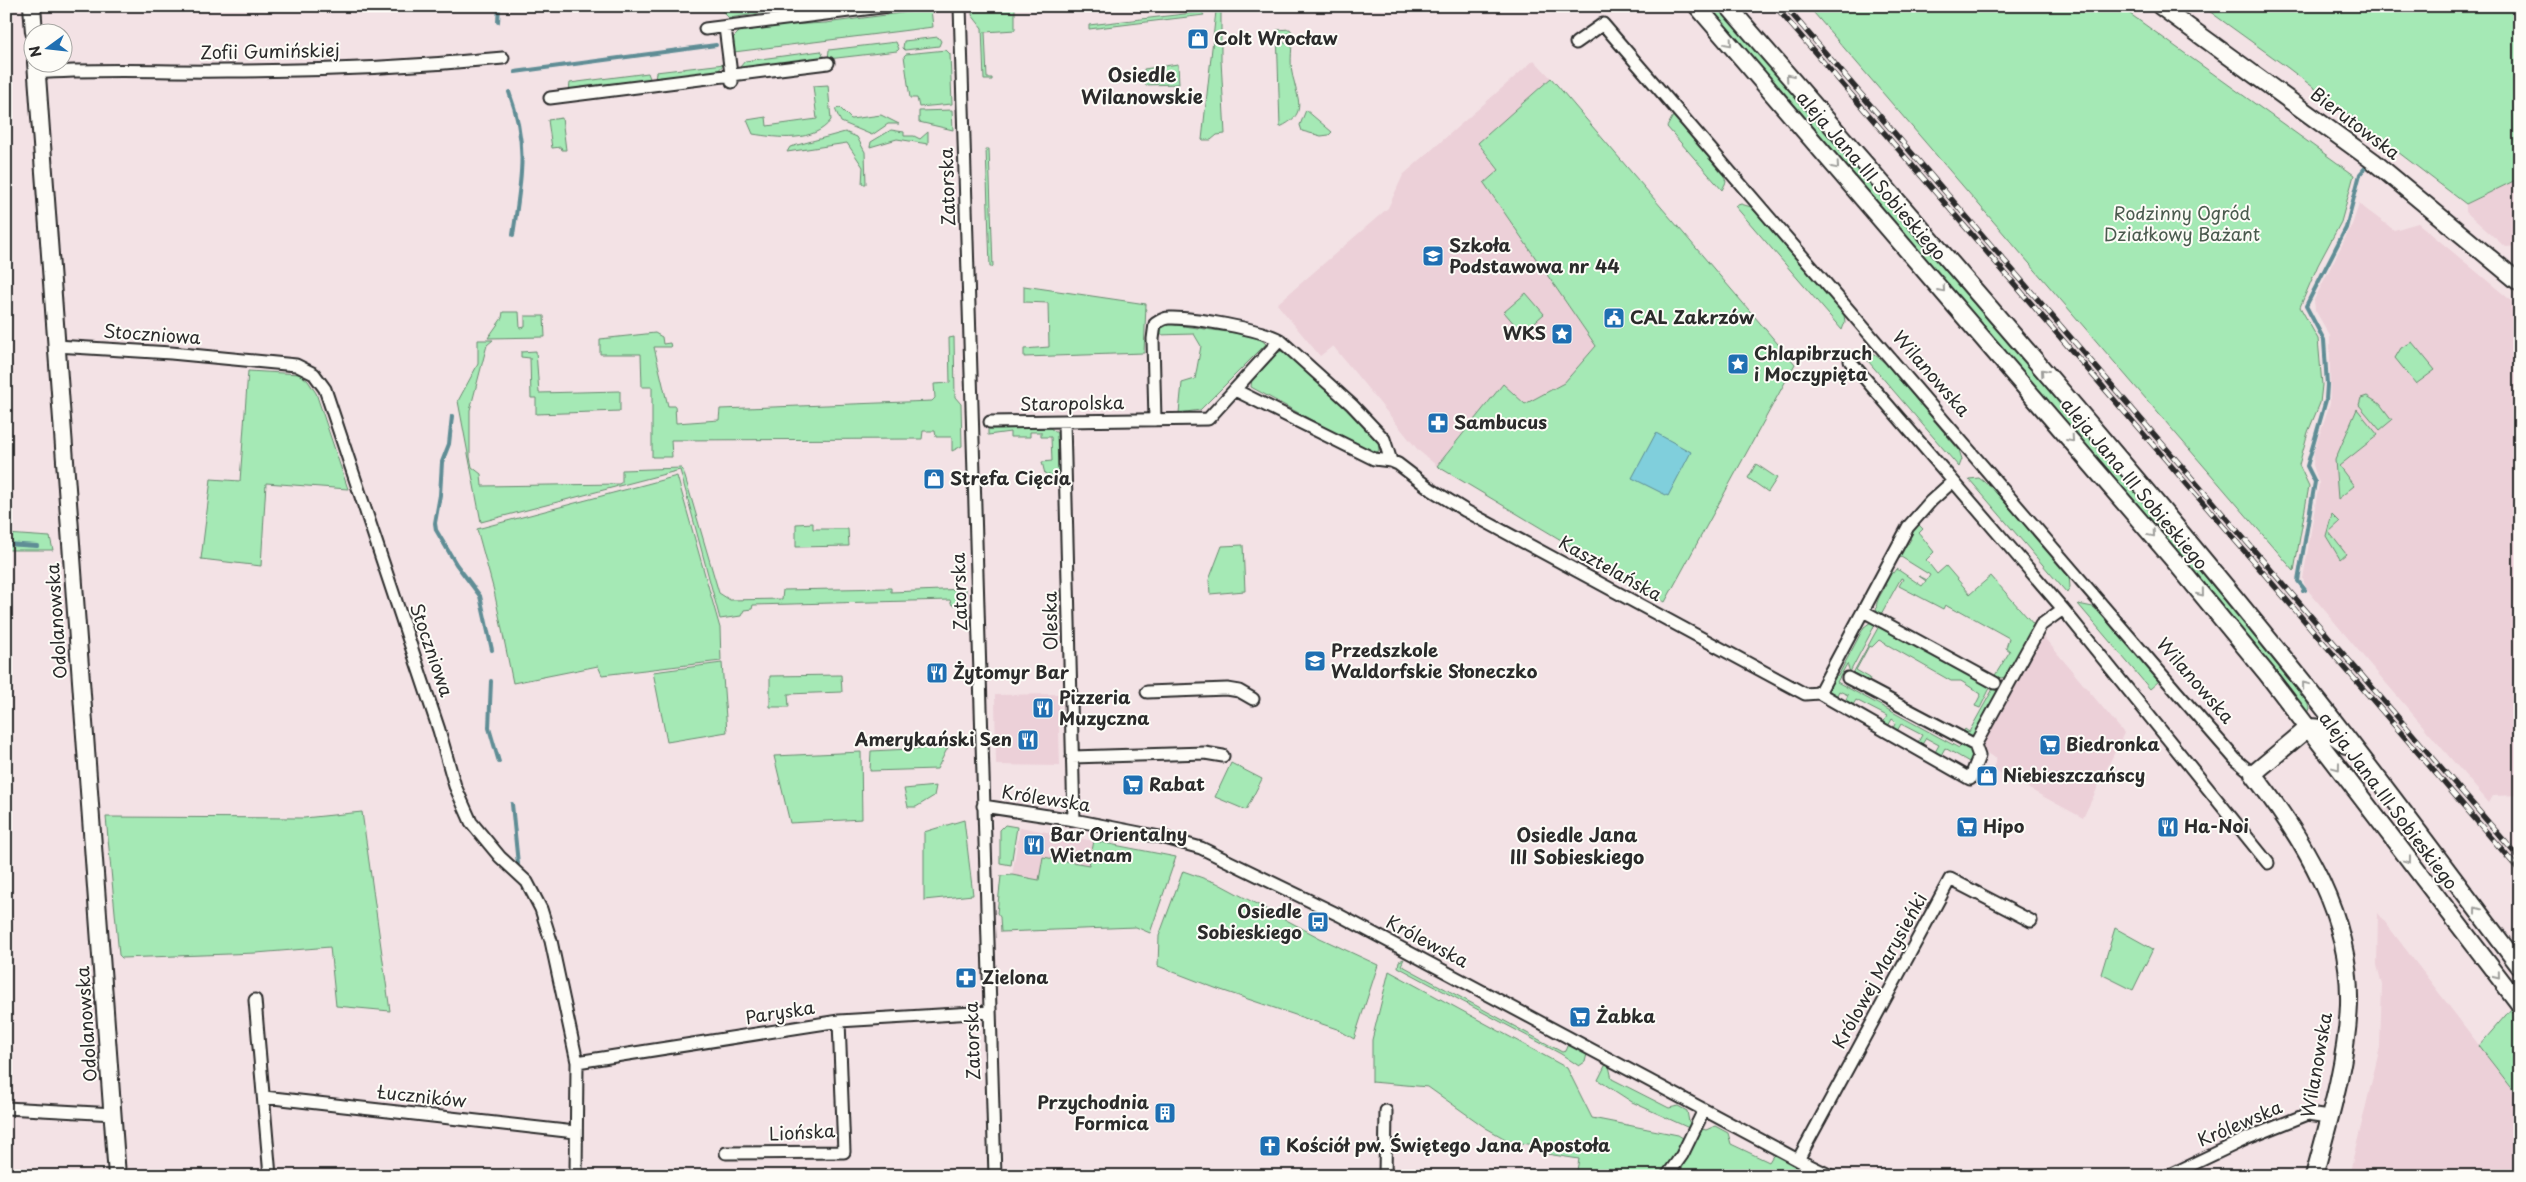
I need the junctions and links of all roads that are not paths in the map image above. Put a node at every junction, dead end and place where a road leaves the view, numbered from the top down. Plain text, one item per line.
1 (32, 6) edge
2 (889, 6) edge
3 (960, 6) edge
4 (1697, 6) edge
5 (1728, 6) edge
6 (2160, 6) edge
7 (33, 22) edge
8 (725, 26) junction
9 (705, 29) dead end
10 (1576, 43) dead end
11 (503, 58) dead end
12 (828, 63) dead end
13 (72, 69) edge
14 (36, 72) edge
15 (732, 79) junction
16 (550, 98) dead end
17 (2520, 283) edge
18 (1280, 340) junction
19 (56, 346) junction
20 (1850, 361) dead end
21 (1236, 390) junction
22 (1154, 420) junction
23 (990, 422) dead end
24 (1064, 422) junction
25 (1391, 461) junction
26 (1952, 482) junction
27 (2063, 609) junction
28 (1863, 611) junction
29 (1848, 678) dead end
30 (1995, 682) dead end
31 (1147, 692) dead end
32 (1819, 693) junction
33 (1253, 699) dead end
34 (2308, 728) junction
35 (1976, 745) junction
36 (2356, 751) junction
37 (1223, 756) dead end
38 (1072, 757) junction
39 (2252, 774) junction
40 (983, 806) junction
41 (1074, 820) junction
42 (2268, 863) dead end
43 (2031, 921) dead end
44 (2520, 967) edge
45 (255, 1000) dead end
46 (2520, 1005) edge
47 (990, 1012) junction
48 (839, 1021) junction
49 (577, 1062) junction
50 (264, 1097) junction
51 (6, 1108) edge
52 (1704, 1110) junction
53 (1386, 1111) dead end
54 (114, 1114) junction
55 (2329, 1116) junction
56 (575, 1132) junction
57 (726, 1153) dead end
58 (1798, 1160) junction
59 (117, 1176) edge
60 (270, 1176) edge
61 (576, 1176) edge
62 (995, 1176) edge
63 (1385, 1176) edge
64 (1667, 1176) edge
65 (1831, 1176) edge
66 (2168, 1176) edge
67 (2314, 1176) edge

1 - 7 main road
2 - 8 street
3 - 40 street, Zatorska
4 -> 34 main road, aleja Jana III Sobieskiego
36 -> 5 main road, aleja Jana III Sobieskiego
6 - 17 main road, Bierutowska
8 - 9 street
8 - 15 street
10 - 39 street, Wilanowska
11 - 13 street, Zofii Gumińskiej
12 - 15 street
14 - 19 main road, Odolanowska
15 - 16 street
18 - 21 street
18 - 22 street
18 - 25 street
19 - 49 street, Stoczniowa
19 - 54 main road, Odolanowska
20 - 26 street
21 - 22 street, Staropolska
21 - 25 street, Kasztelańska
22 - 24 street, Staropolska
23 - 24 street, Staropolska
24 - 38 street, Oleska
25 - 32 street, Kasztelańska
26 - 27 street
26 - 28 street
27 - 35 street
27 - 42 street
28 - 30 street
28 - 32 street
29 - 35 street
31 - 33 street
32 - 35 street, Kasztelańska
34 - 36 main road
34 - 39 main road
34 -> 46 main road, aleja Jana III Sobieskiego
44 -> 36 main road, aleja Jana III Sobieskiego
37 - 38 street
38 - 41 street, Oleska
39 - 55 main road, Wilanowska
40 - 41 street, Królewska
40 - 47 street, Zatorska
41 - 52 street, Królewska
43 - 58 street, Królowej Marysieńki
45 - 50 street
47 - 48 street, Paryska
47 - 62 street, Zatorska
48 - 49 street, Paryska
48 - 57 street, Liońska
49 - 56 street, Stoczniowa
50 - 56 street, Łuczników
50 - 60 street
51 - 54 street
52 - 58 street, Królewska
52 - 64 street
53 - 63 street
54 - 59 main road, Odolanowska
55 - 66 street, Królewska
55 - 67 main road, Wilanowska
56 - 61 street, Stoczniowa
58 - 65 street, Królewska

